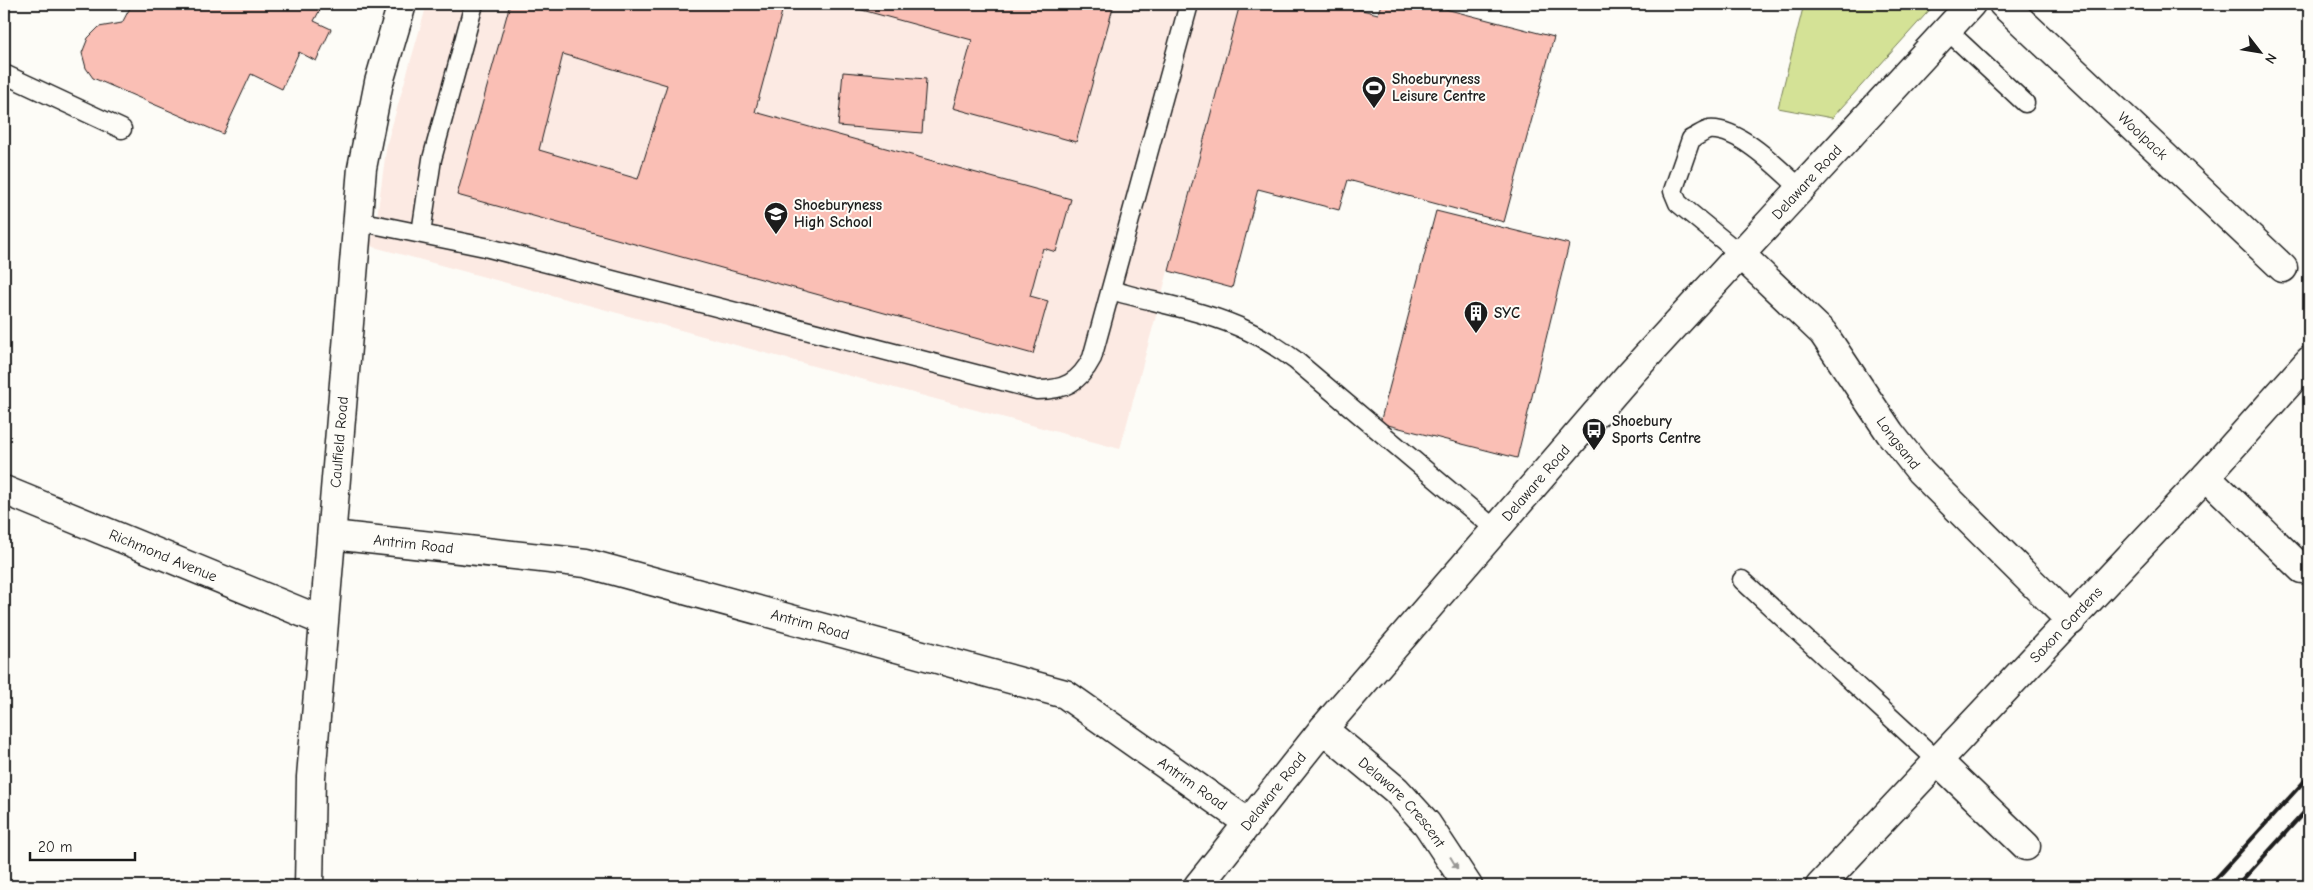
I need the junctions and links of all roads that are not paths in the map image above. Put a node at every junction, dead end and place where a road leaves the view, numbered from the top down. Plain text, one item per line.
1 (402, 4) edge
2 (474, 4) edge
3 (1189, 4) edge
4 (1971, 4) edge
5 (2003, 4) edge
6 (1947, 30) junction
7 (4, 74) edge
8 (2025, 103) dead end
9 (122, 129) dead end
10 (1800, 188) junction
11 (358, 221) junction
12 (420, 233) junction
13 (1740, 254) junction
14 (2283, 268) dead end
15 (1111, 290) junction
16 (2309, 361) edge
17 (2206, 476) junction
18 (4, 490) edge
19 (1495, 529) junction
20 (332, 535) junction
21 (2302, 569) dead end
22 (1742, 580) dead end
23 (323, 621) junction
24 (2071, 621) junction
25 (1323, 729) junction
26 (1939, 762) junction
27 (1247, 822) junction
28 (2026, 846) dead end
29 (310, 886) edge
30 (1198, 886) edge
31 (1468, 886) edge
32 (1820, 886) edge

1 - 11 street, Caulfield Road
2 - 12 lane
3 - 15 lane
4 - 6 street, Delaware Road
5 - 14 street, Woolpack
6 - 8 lane
6 - 10 street, Delaware Road
7 - 9 lane
10 - 13 street, Delaware Road
10 - 13 lane
11 - 12 lane
11 - 20 street, Caulfield Road
12 - 15 lane
13 - 19 street, Delaware Road
13 - 24 street, Longsand
15 - 19 lane
16 - 17 street, Saxon Gardens
17 - 21 street
17 - 24 street, Saxon Gardens
18 - 23 street, Richmond Avenue
19 - 25 street, Delaware Road
20 - 23 street, Caulfield Road
20 - 27 street, Antrim Road
22 - 26 lane
23 - 29 street, Caulfield Road
24 - 26 street, Saxon Gardens
25 - 27 street, Delaware Road
25 -> 31 street, Delaware Crescent
26 - 28 street
26 - 32 street, Saxon Gardens
27 - 30 street, Delaware Road

